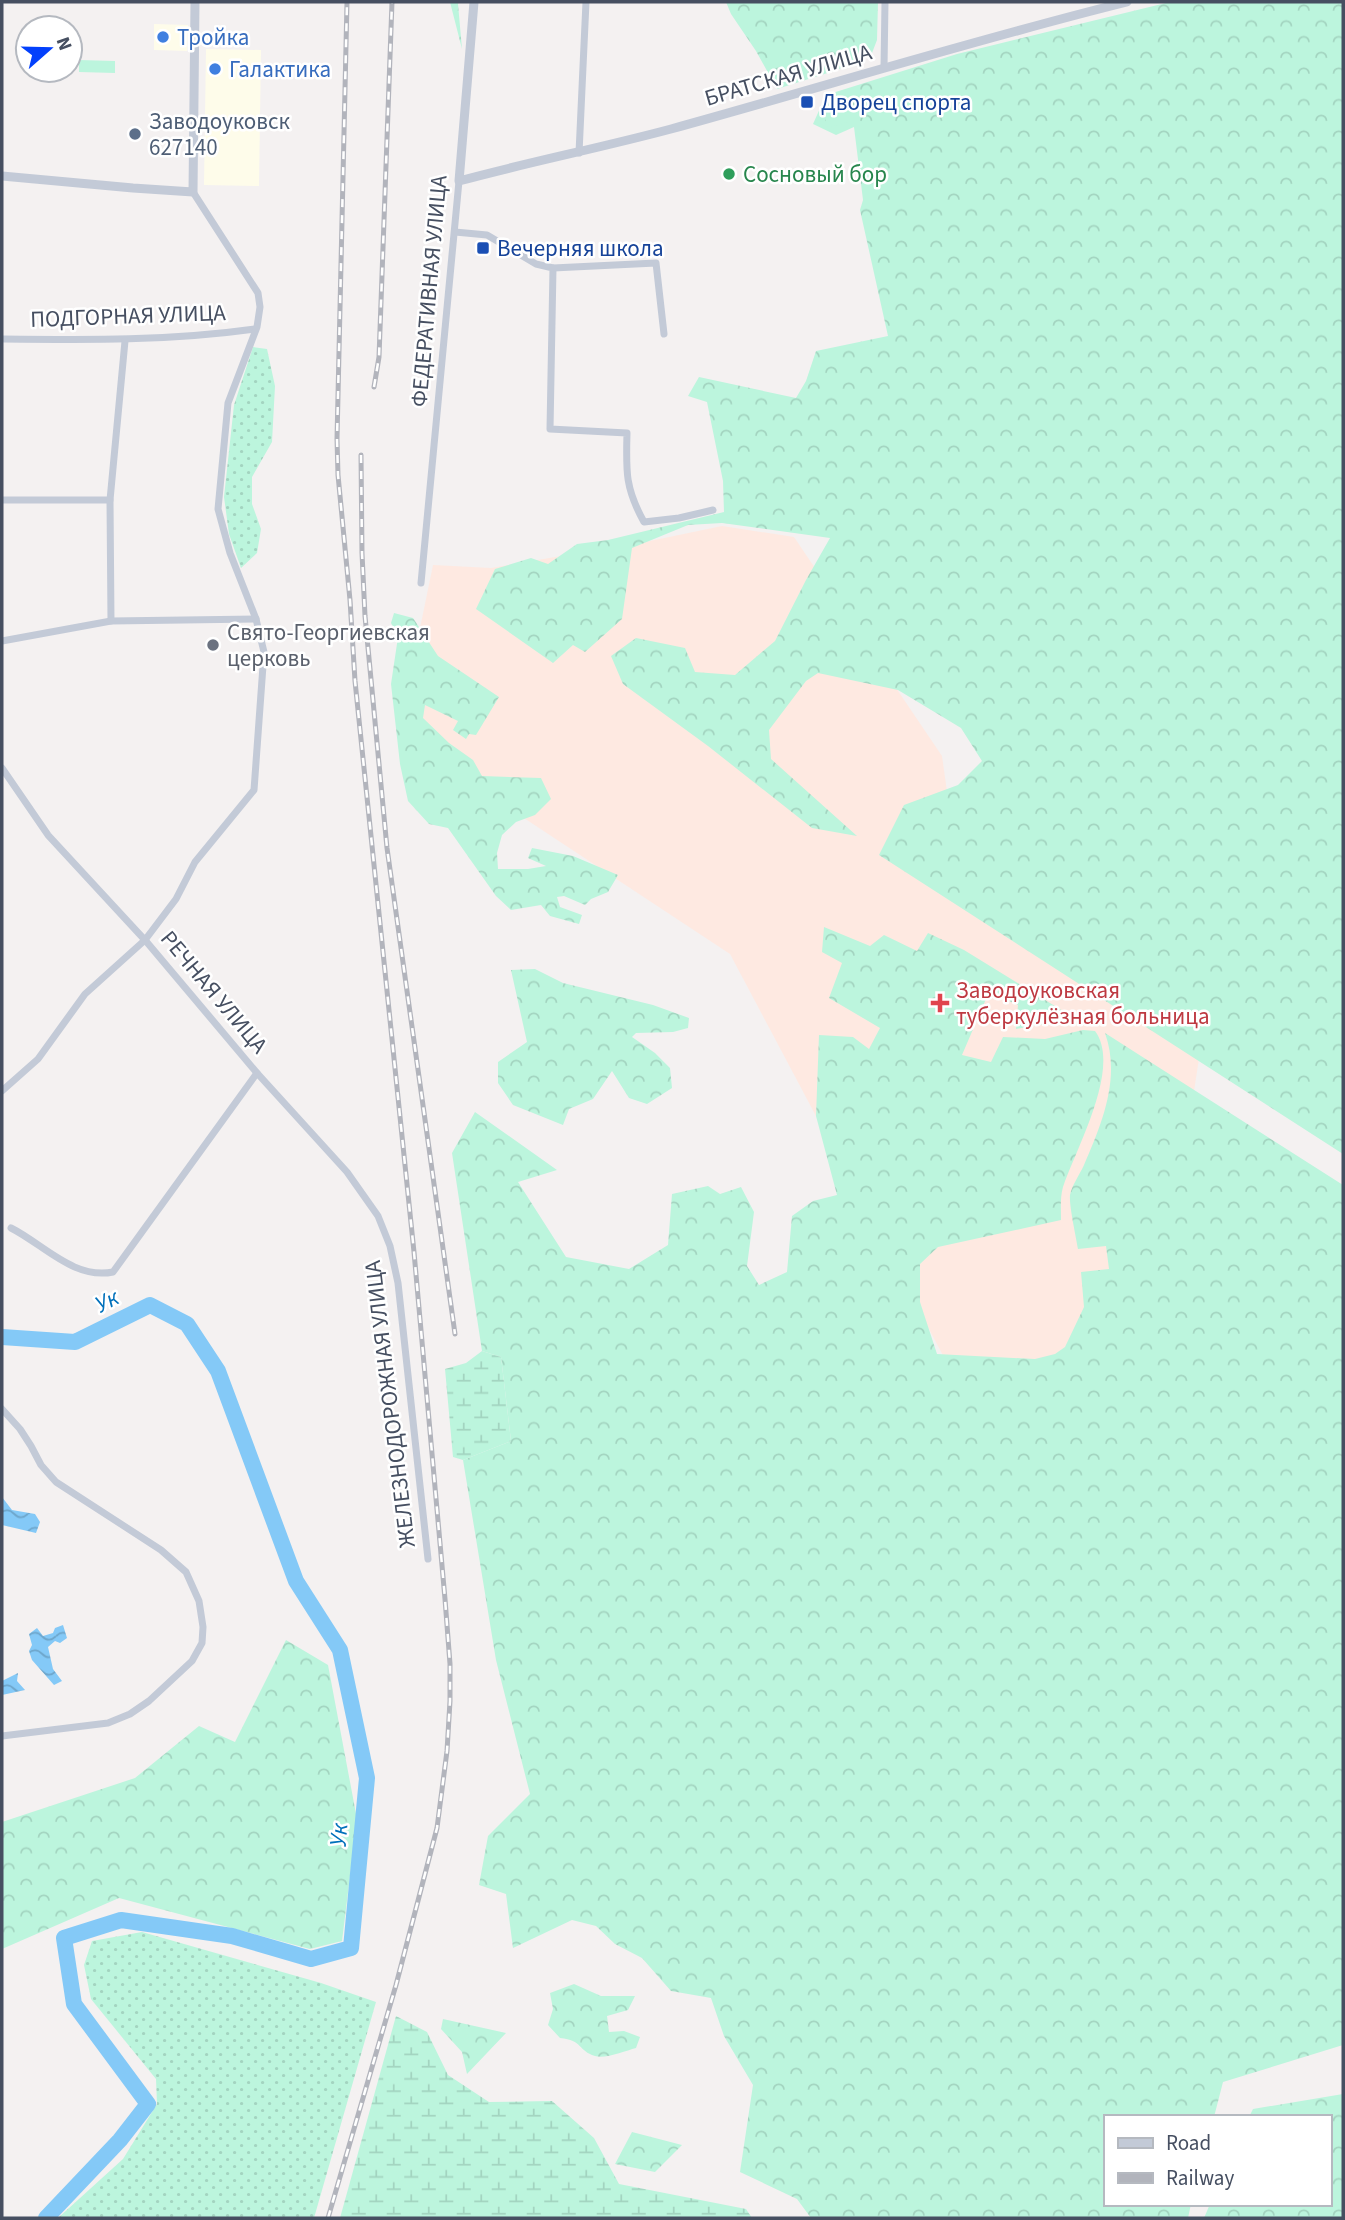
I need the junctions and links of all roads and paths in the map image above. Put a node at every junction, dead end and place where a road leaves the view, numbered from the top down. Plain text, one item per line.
1 (195, 2) edge
2 (474, 2) edge
3 (586, 2) edge
4 (886, 2) edge
5 (1126, 2) edge
6 (884, 68) junction
7 (579, 153) junction
8 (2, 176) edge
9 (459, 181) junction
10 (193, 192) junction
11 (455, 232) junction
12 (553, 268) junction
13 (255, 329) junction
14 (664, 334) dead end
15 (2, 339) edge
16 (125, 341) junction
17 (2, 500) edge
18 (110, 500) junction
19 (713, 510) dead end
20 (421, 583) dead end
21 (256, 619) junction
22 (111, 621) junction
23 (2, 641) edge
24 (2, 768) edge
25 (145, 940) junction
26 (257, 1073) junction
27 (2, 1091) edge
28 (11, 1228) dead end
29 (390, 1246) joint
30 (2, 1409) edge
31 (428, 1559) dead end
32 (2, 1737) edge

1 - 10 street
2 - 9 street, ФЕДЕРАТИВНАЯ УЛИЦА
3 - 7 street
4 - 6 street
5 - 6 street, БРАТСКАЯ УЛИЦА
6 - 7 street, БРАТСКАЯ УЛИЦА
7 - 9 street, БРАТСКАЯ УЛИЦА
8 - 10 street
9 - 11 street, ФЕДЕРАТИВНАЯ УЛИЦА
10 - 13 street
11 - 12 street
11 - 20 street, ФЕДЕРАТИВНАЯ УЛИЦА
12 - 14 street
12 - 19 street
13 - 16 street, ПОДГОРНАЯ УЛИЦА
13 - 21 street
15 - 16 street, ПОДГОРНАЯ УЛИЦА
16 - 18 street
17 - 18 street
18 - 22 street
21 - 22 street
21 - 25 street
22 - 23 street
24 - 25 street, РЕЧНАЯ УЛИЦА
25 - 26 street, РЕЧНАЯ УЛИЦА
25 - 27 street
26 - 28 street
26 - 29 street, РЕЧНАЯ УЛИЦА
29 - 31 street, ЖЕЛЕЗНОДОРОЖНАЯ УЛИЦА
30 - 32 street

